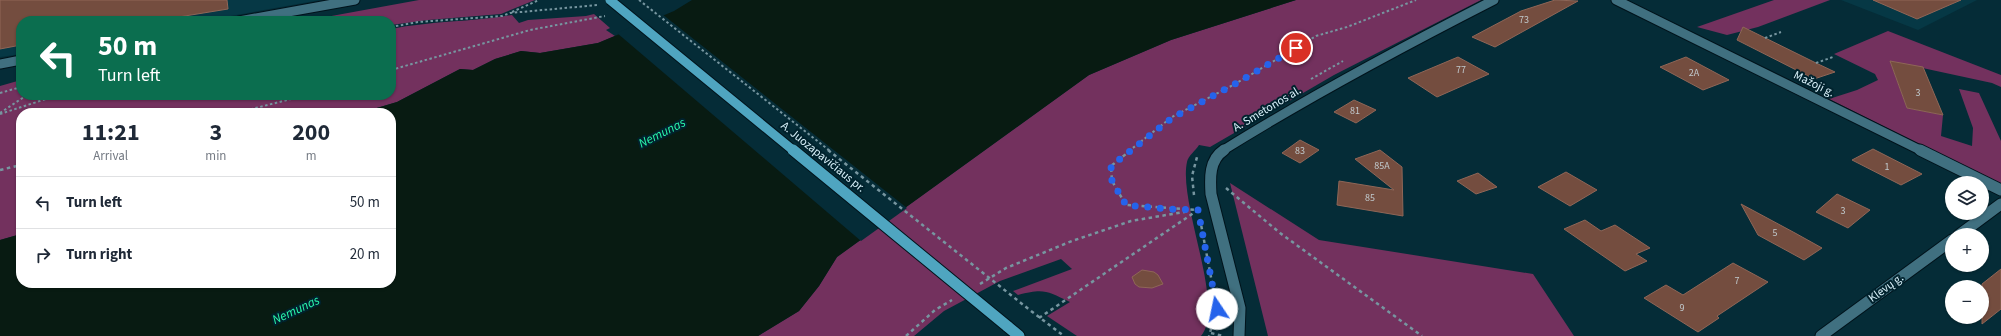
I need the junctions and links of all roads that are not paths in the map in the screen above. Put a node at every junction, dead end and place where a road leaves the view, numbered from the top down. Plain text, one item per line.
1 (355, 0) edge
2 (1494, 0) edge
3 (1616, 0) edge
4 (606, 2) edge
5 (267, 16) edge
6 (16, 61) edge
7 (0, 64) edge
8 (2001, 190) edge
9 (2001, 204) edge
10 (1968, 228) edge
11 (1945, 245) edge
12 (1019, 336) edge
13 (1239, 336) edge
14 (1821, 336) edge

1 - 5 street
2 - 13 street, A. Smetonos al.
3 - 8 street, Mažoji g.
4 - 12 main road, A. Juozapavičiaus pr., bridge
6 - 7 street
9 - 10 street
11 - 14 street, Klevų g.

